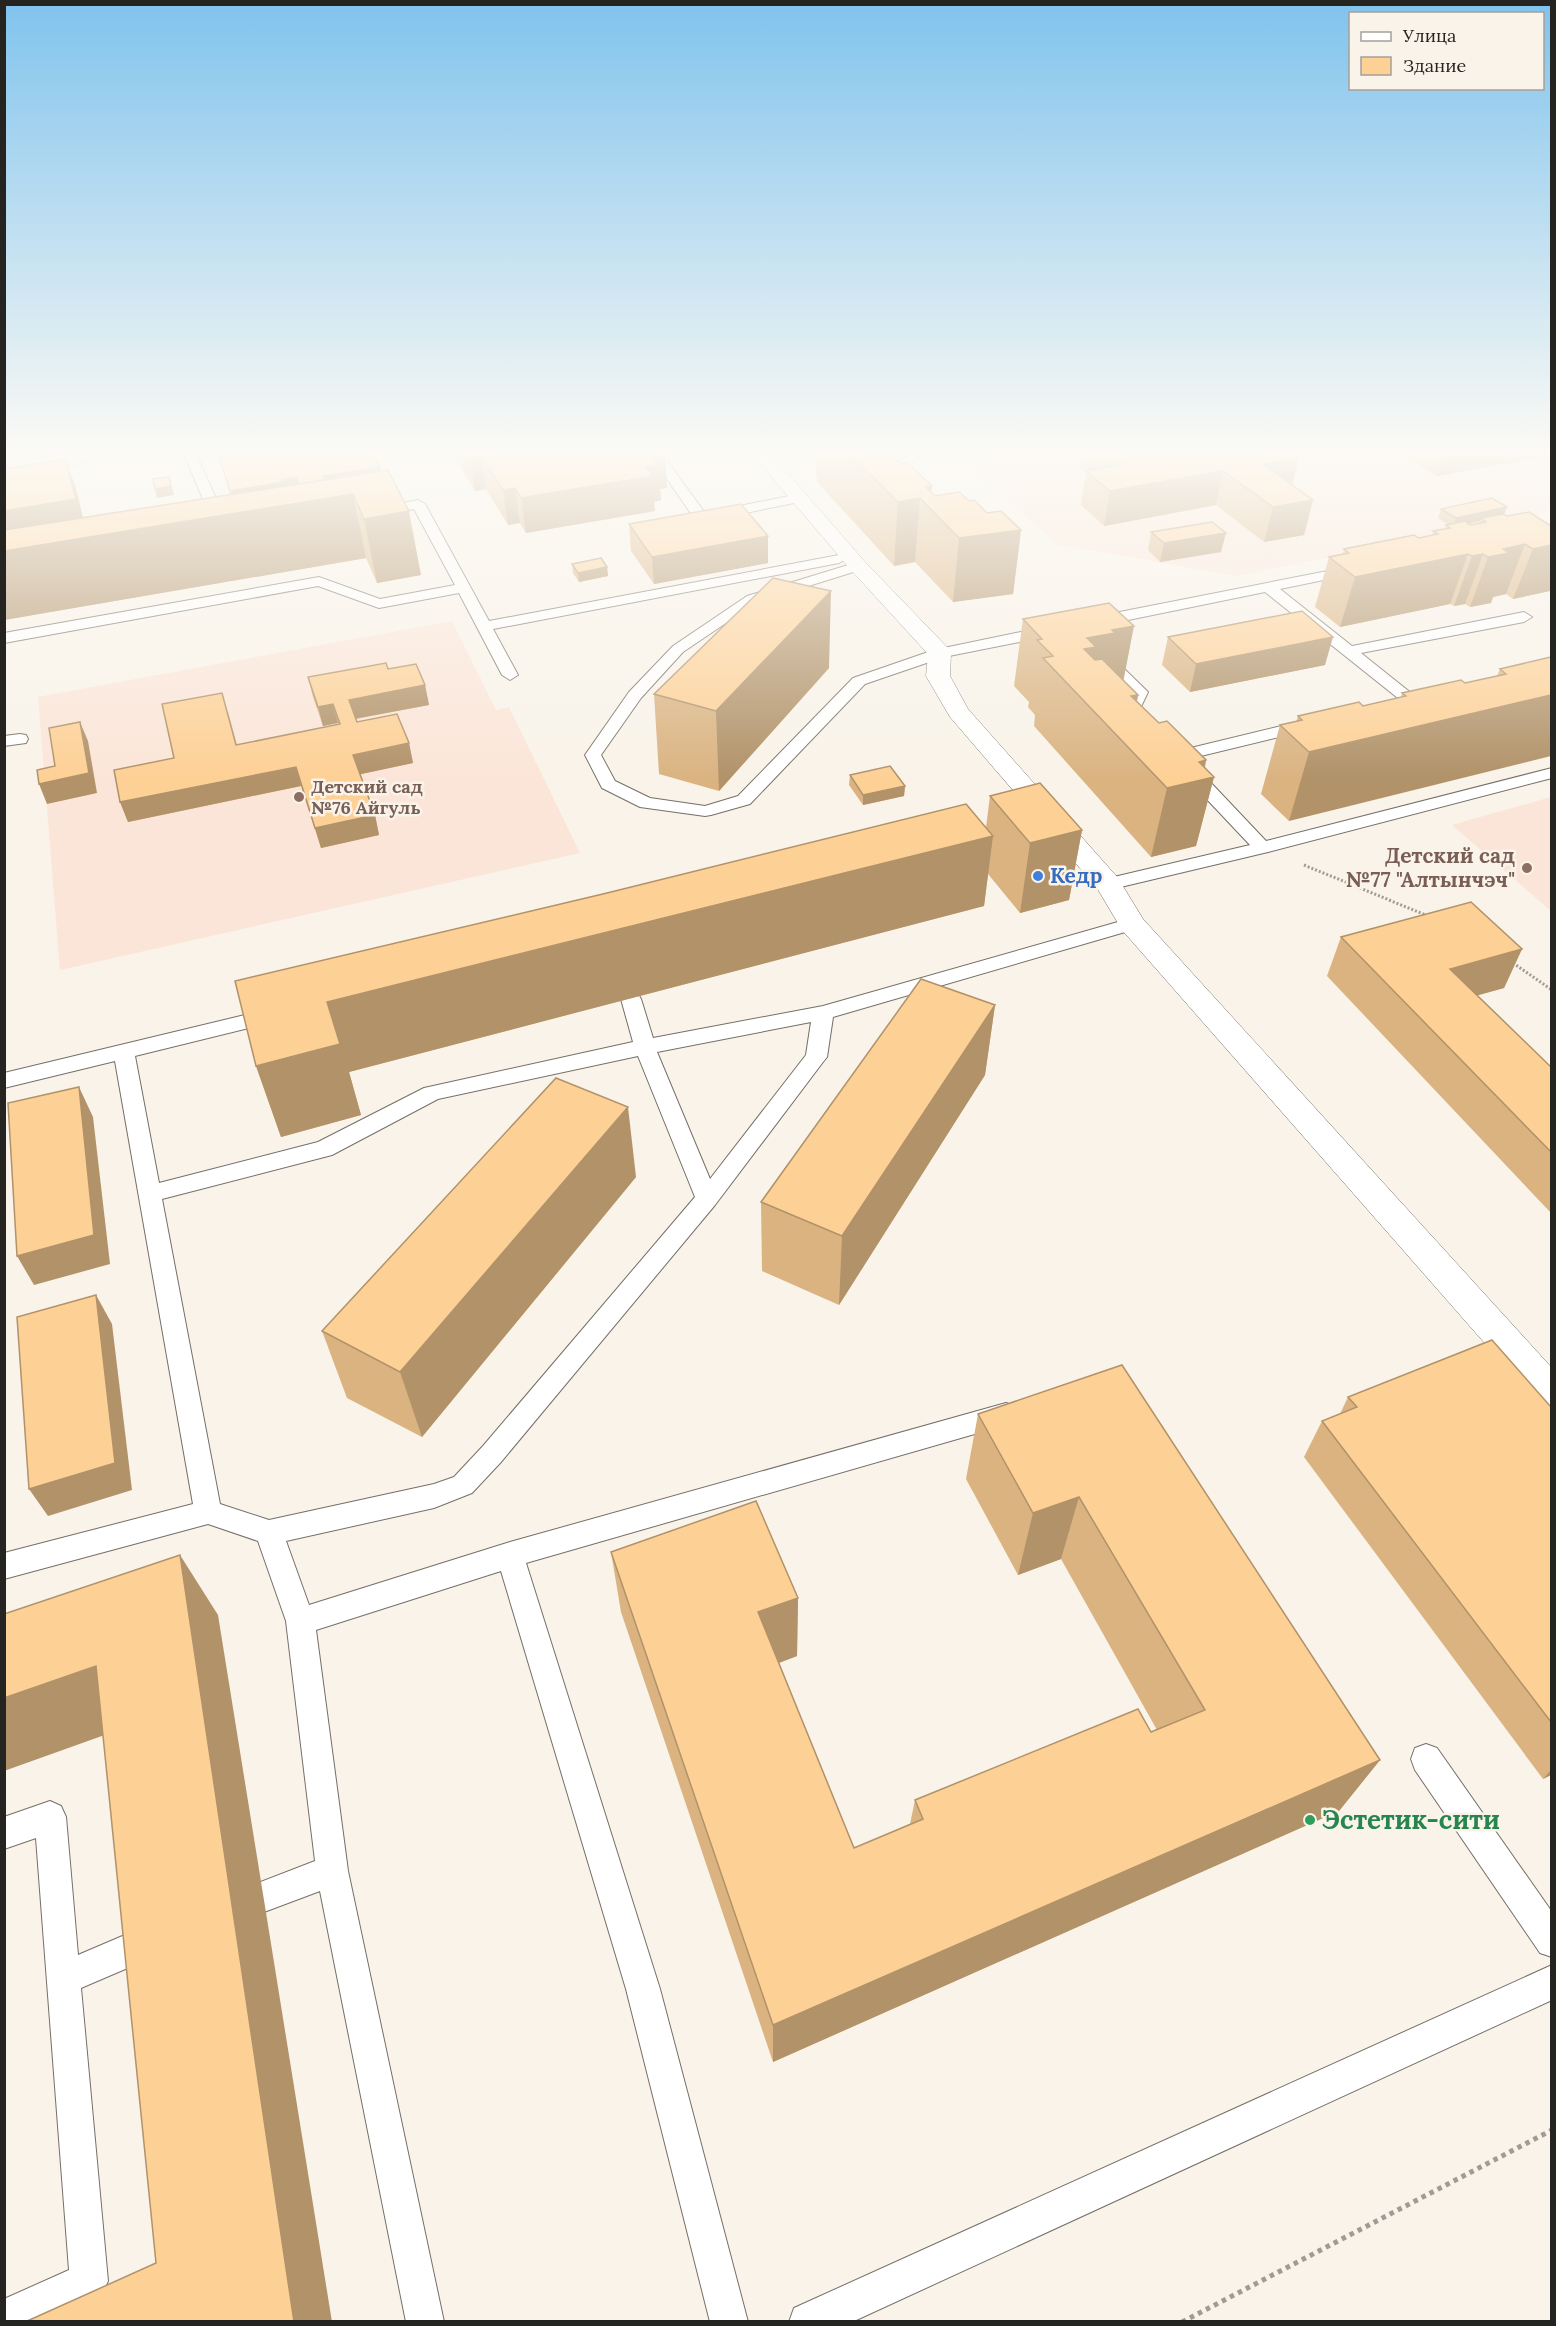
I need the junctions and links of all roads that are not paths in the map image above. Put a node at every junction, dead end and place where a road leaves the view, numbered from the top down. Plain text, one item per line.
1 (854, 562) edge
2 (450, 563) edge
3 (851, 563) edge
4 (853, 563) edge
5 (1370, 566) edge
6 (1268, 587) junction
7 (464, 588) junction
8 (1524, 617) dead end
9 (1083, 624) edge
10 (484, 626) junction
11 (1061, 629) edge
12 (4, 638) edge
13 (1089, 643) edge
14 (1349, 651) junction
15 (940, 653) junction
16 (510, 675) dead end
17 (1388, 706) edge
18 (1321, 722) edge
19 (1176, 757) junction
20 (1551, 773) edge
21 (1262, 848) junction
22 (1108, 884) junction
23 (1132, 924) junction
24 (631, 999) dead end
25 (296, 1010) edge
26 (823, 1012) junction
27 (645, 1047) junction
28 (124, 1052) junction
29 (4, 1081) edge
30 (149, 1194) junction
31 (707, 1199) junction
32 (1551, 1394) edge
33 (1032, 1406) edge
34 (208, 1512) junction
35 (269, 1532) junction
36 (510, 1555) junction
37 (4, 1566) edge
38 (300, 1622) junction
39 (1426, 1759) dead end
40 (4, 1833) edge
41 (333, 1871) junction
42 (264, 1896) dead end
43 (166, 1934) edge
44 (1551, 1941) edge
45 (63, 1979) junction
46 (1551, 1982) edge
47 (4, 2319) edge
48 (425, 2322) edge
49 (729, 2322) edge
50 (808, 2322) edge

1 - 15 street
2 - 7 lane
3 - 10 lane
4 - 15 lane
5 - 6 lane
6 - 9 lane
6 - 14 lane
7 - 10 lane
7 - 12 lane
8 - 14 lane
10 - 16 lane
11 - 15 lane
13 - 19 lane
14 - 17 lane
15 - 22 street
18 - 19 lane
19 - 21 lane
20 - 21 lane
21 - 22 lane
22 - 23 street
23 - 26 lane
23 - 32 street
24 - 27 lane
25 - 28 lane
26 - 27 lane
26 - 31 lane
27 - 30 lane
27 - 31 lane
28 - 29 lane
28 - 30 lane
30 - 34 lane
31 - 35 lane
33 - 36 lane
34 - 35 lane
34 - 37 lane
35 - 38 lane
36 - 38 lane
36 - 49 lane
38 - 41 lane
39 - 44 lane
40 - 45 lane
41 - 42 lane
41 - 48 lane
43 - 45 lane
45 - 47 lane
46 - 50 lane

